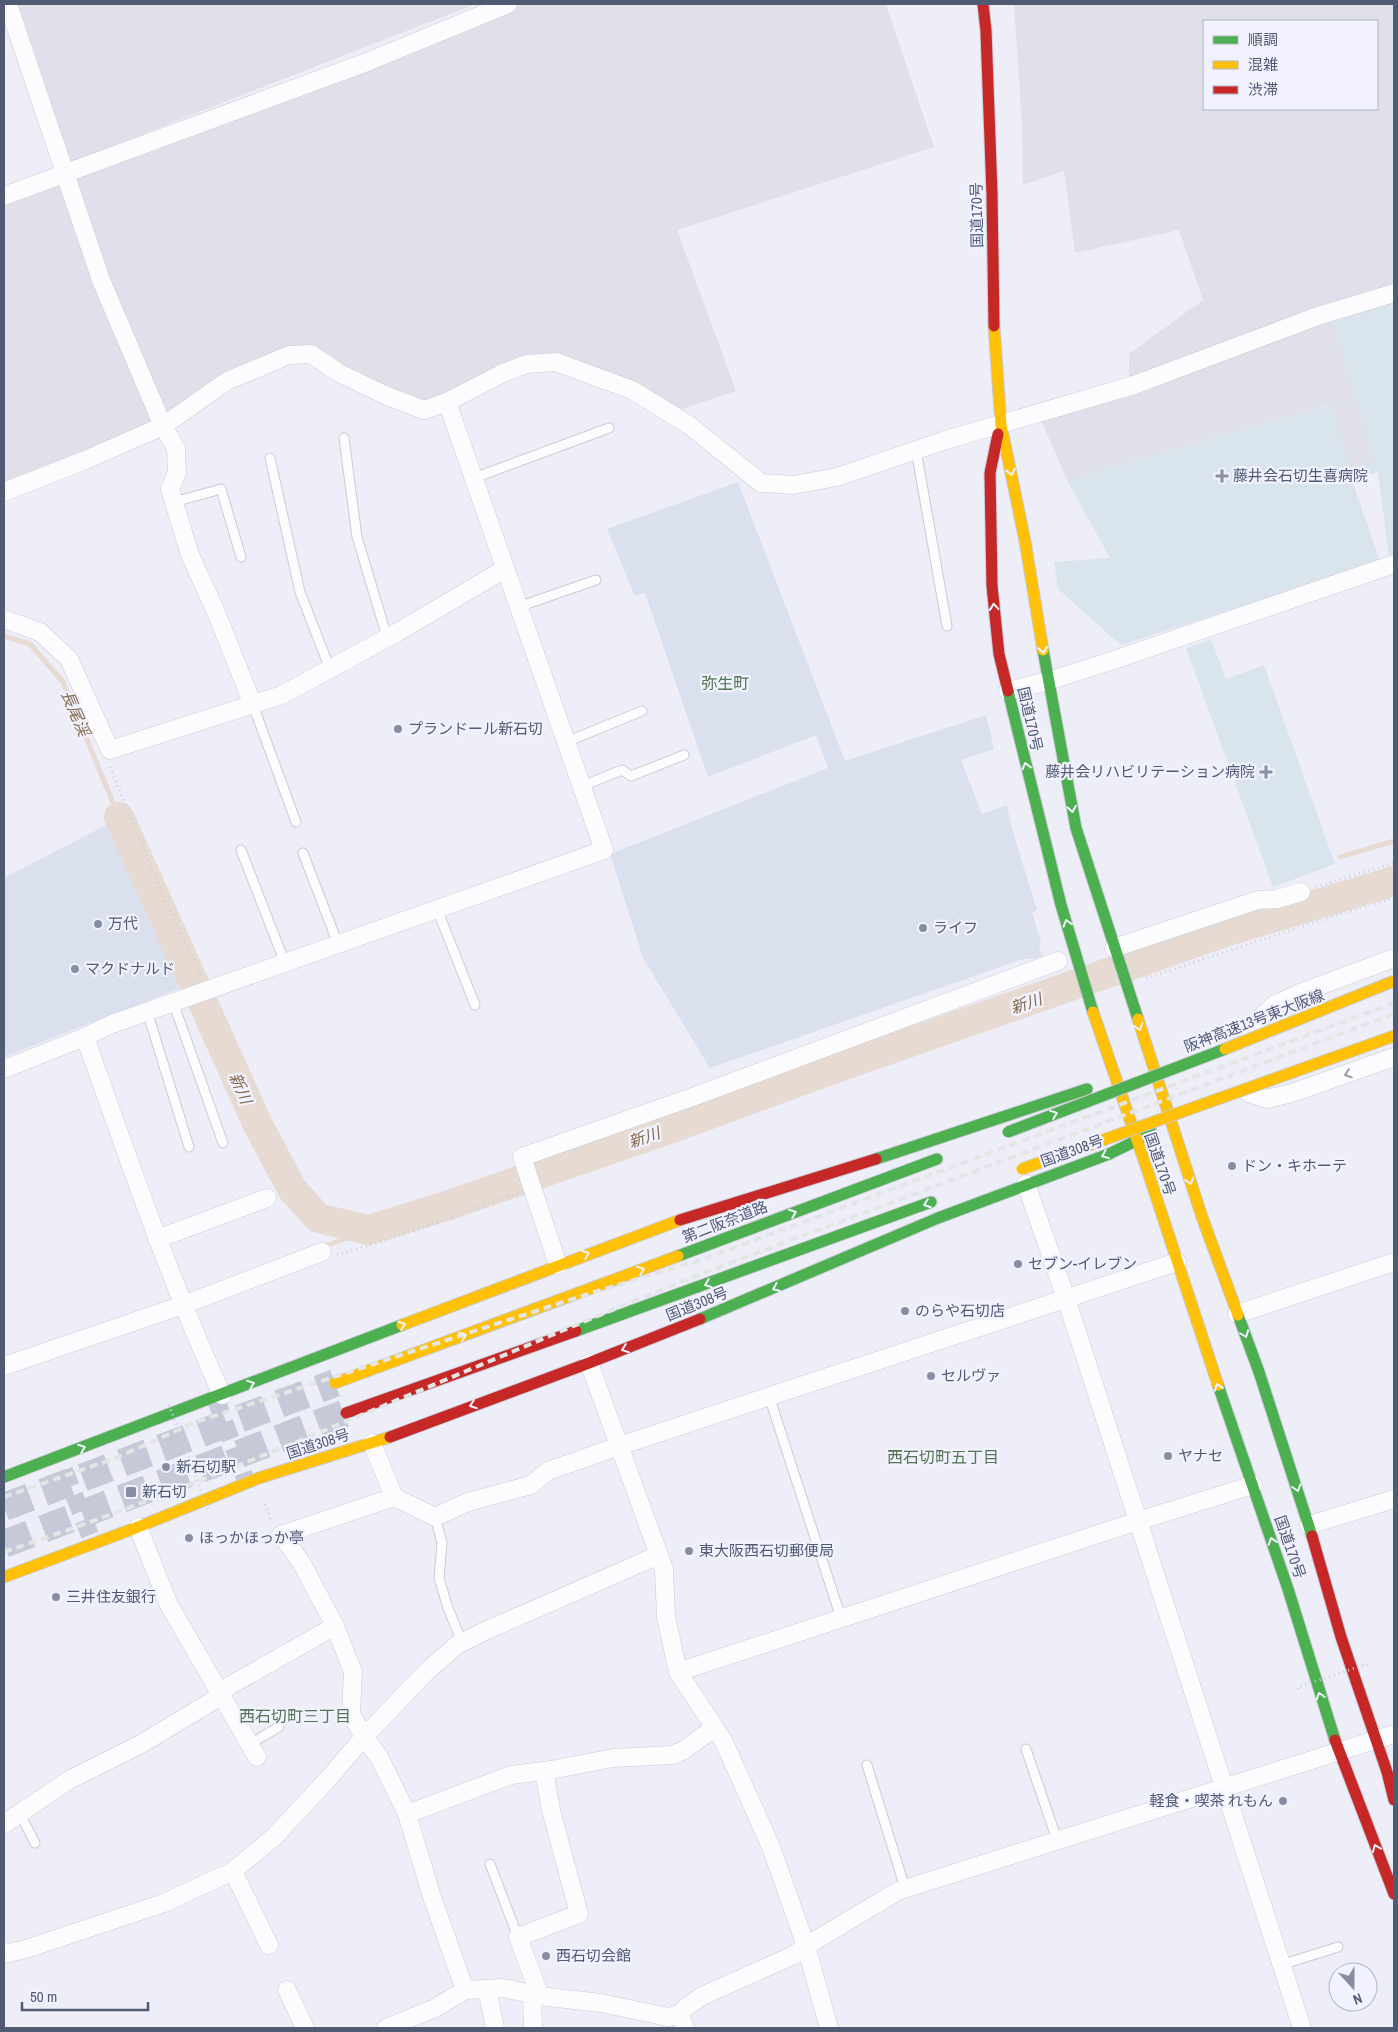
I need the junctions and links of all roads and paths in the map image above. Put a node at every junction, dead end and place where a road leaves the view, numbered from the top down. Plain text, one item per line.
1 (8, 4) edge
2 (508, 4) edge
3 (983, 4) edge
4 (65, 172) junction
5 (4, 196) edge
6 (1394, 293) edge
7 (447, 402) junction
8 (1000, 425) junction
9 (163, 426) junction
10 (609, 428) dead end
11 (344, 438) dead end
12 (916, 450) junction
13 (270, 458) dead end
14 (474, 478) junction
15 (4, 492) edge
16 (174, 502) junction
17 (241, 557) dead end
18 (1394, 564) edge
19 (505, 569) junction
20 (596, 580) dead end
21 (518, 607) junction
22 (4, 619) edge
23 (947, 626) dead end
24 (387, 637) junction
25 (330, 669) junction
26 (1048, 681) junction
27 (1008, 691) junction
28 (253, 705) junction
29 (642, 712) dead end
30 (566, 742) junction
31 (110, 750) junction
32 (684, 755) dead end
33 (582, 786) junction
34 (296, 822) dead end
35 (241, 850) dead end
36 (303, 853) dead end
37 (1394, 863) edge
38 (1301, 892) joint
39 (1394, 898) edge
40 (437, 909) junction
41 (338, 944) junction
42 (1115, 953) junction
43 (1394, 958) edge
44 (1058, 961) dead end
45 (285, 963) junction
46 (1394, 973) edge
47 (1146, 978) dead end
48 (1394, 981) edge
49 (209, 990) junction
50 (1394, 990) edge
51 (173, 1002) junction
52 (475, 1005) dead end
53 (148, 1011) junction
54 (1247, 1030) junction
55 (1394, 1036) edge
56 (85, 1038) junction
57 (1394, 1040) edge
58 (1394, 1057) edge
59 (1152, 1065) junction
60 (4, 1069) edge
61 (1105, 1082) junction
62 (1249, 1093) junction
63 (1171, 1124) junction
64 (999, 1135) dead end
65 (1136, 1140) junction
66 (223, 1143) dead end
67 (189, 1147) dead end
68 (916, 1147) junction
69 (944, 1156) dead end
70 (1019, 1178) junction
71 (532, 1187) junction
72 (267, 1198) dead end
73 (938, 1200) dead end
74 (742, 1213) dead end
75 (938, 1218) junction
76 (157, 1239) junction
77 (322, 1252) joint
78 (1177, 1262) junction
79 (1394, 1262) edge
80 (558, 1264) junction
81 (732, 1293) dead end
82 (1066, 1298) junction
83 (183, 1305) junction
84 (1237, 1314) junction
85 (477, 1318) dead end
86 (589, 1363) junction
87 (4, 1366) edge
88 (488, 1375) dead end
89 (222, 1395) junction
90 (769, 1396) junction
91 (169, 1405) dead end
92 (372, 1443) junction
93 (619, 1446) junction
94 (4, 1477) edge
95 (1254, 1485) junction
96 (394, 1496) junction
97 (1394, 1499) edge
98 (209, 1512) dead end
99 (435, 1517) junction
100 (1138, 1520) junction
101 (1309, 1526) junction
102 (138, 1527) junction
103 (659, 1555) junction
104 (4, 1577) edge
105 (841, 1618) junction
106 (335, 1626) junction
107 (462, 1642) junction
108 (1368, 1667) dead end
109 (678, 1672) junction
110 (1299, 1689) dead end
111 (220, 1695) junction
112 (279, 1727) dead end
113 (714, 1728) junction
114 (1394, 1734) edge
115 (364, 1737) junction
116 (1376, 1740) junction
117 (1026, 1749) dead end
118 (253, 1751) joint
119 (1339, 1752) junction
120 (867, 1765) dead end
121 (544, 1771) junction
122 (1224, 1787) junction
123 (1394, 1800) edge
124 (20, 1814) junction
125 (408, 1814) junction
126 (4, 1824) edge
127 (1057, 1840) junction
128 (35, 1843) dead end
129 (490, 1864) dead end
130 (233, 1872) junction
131 (905, 1888) junction
132 (1394, 1894) edge
133 (518, 1937) junction
134 (269, 1946) dead end
135 (806, 1946) junction
136 (1338, 1947) dead end
137 (4, 1954) edge
138 (1281, 1965) junction
139 (487, 1989) junction
140 (286, 1990) dead end
141 (465, 1990) junction
142 (536, 1995) junction
143 (683, 2021) edge
144 (306, 2028) edge
145 (387, 2028) edge
146 (494, 2028) edge
147 (533, 2028) edge
148 (829, 2028) edge
149 (1302, 2028) edge

1 - 4 street
2 - 4 street
3 - 8 highway, 国道170号
4 - 5 street
4 - 9 street
6 - 8 street
7 - 9 street
7 - 12 street
7 - 14 street
8 - 12 street
8 -> 26 highway, 国道170号
27 -> 8 highway, 国道170号
9 - 15 street
9 - 16 street
10 - 14 lane
11 - 24 lane
12 - 23 lane
13 - 25 lane
14 - 19 street
16 - 17 lane
16 - 28 street
18 - 26 street
19 - 21 street
19 - 24 street
20 - 21 lane
21 - 30 street
22 - 31 street
24 - 25 street
25 - 28 street
26 - 27 street
26 -> 42 highway, 国道170号
61 -> 27 highway, 国道170号
28 - 31 street
28 - 34 lane
29 - 30 lane
30 - 33 street
31 - 49 path
32 - 33 lane
33 - 40 street
35 - 45 lane
36 - 41 lane
37 - 38 path
38 - 42 street
39 - 47 path
40 - 41 street
40 - 52 lane
41 - 45 street
42 -> 59 highway, 国道170号
43 - 54 street
44 - 71 street
45 - 49 street
46 - 54 highway
64 -> 48 highway, 阪神高速13号東大阪線, bridge
49 - 51 street
50 - 59 highway
51 - 53 street
51 - 66 lane
53 - 56 street
53 - 67 lane
54 - 59 highway
55 - 70 highway, bridge
56 - 60 street
56 - 76 street
57 - 62 highway, 国道308号
58 -> 62 street
59 - 61 highway
59 - 63 highway, 国道170号
61 - 65 highway, 国道170号
61 - 68 highway
62 - 63 highway, 国道308号
63 - 65 highway, 国道308号
63 -> 84 highway, 国道170号
65 -> 70 highway, 国道308号
65 - 78 highway, 国道170号
68 - 74 highway
80 -> 68 highway
85 -> 69 highway, 第二阪奈道路
70 - 75 highway, 国道308号
70 - 82 street
71 - 77 path
71 - 80 street
72 - 76 street
73 -> 88 highway
75 - 81 highway
75 -> 86 highway, 国道308号
76 - 83 street
77 - 83 street
78 - 82 street
95 -> 78 highway, 国道170号
79 - 84 street
89 -> 80 highway
82 - 90 street
82 - 100 street
83 - 87 street
83 - 89 street
84 -> 101 highway, 国道170号
86 -> 92 highway, 国道308号
86 - 93 street
94 -> 89 highway
90 - 93 street
90 - 105 lane
91 - 98 path, bridge
92 - 96 street
92 - 102 highway, 国道308号
93 - 99 street
93 - 103 street
95 - 100 street
119 -> 95 highway, 国道170号
96 - 99 street
96 - 106 street
97 - 101 street
99 - 107 lane
100 - 105 street
100 - 122 street
101 - 116 highway, 国道170号
102 - 104 highway, 国道308号
102 - 111 street
103 - 107 street
103 - 109 street
105 - 109 street
106 - 111 street
106 - 115 street
107 - 115 street
108 - 110 path, bridge
109 - 113 street
111 - 118 street
111 - 124 street
112 - 118 lane
113 - 121 street
113 - 135 street
114 - 116 street
115 - 125 street
115 - 130 street
116 - 119 street
116 - 123 highway, 国道170号
117 - 127 lane
119 - 122 street
132 -> 119 highway, 国道170号
120 - 131 lane
121 - 125 street
121 - 133 street
122 - 127 street
122 - 138 street
124 - 126 street
124 - 128 lane
125 - 141 street
127 - 131 street
129 - 133 lane
130 - 134 street
130 - 137 street
131 - 135 street
133 - 142 street
135 - 143 street
135 - 148 street
136 - 138 lane
138 - 149 street
139 - 141 street
139 - 142 street
139 - 146 street
140 - 144 street
141 - 145 street
142 - 143 street
142 - 147 street

